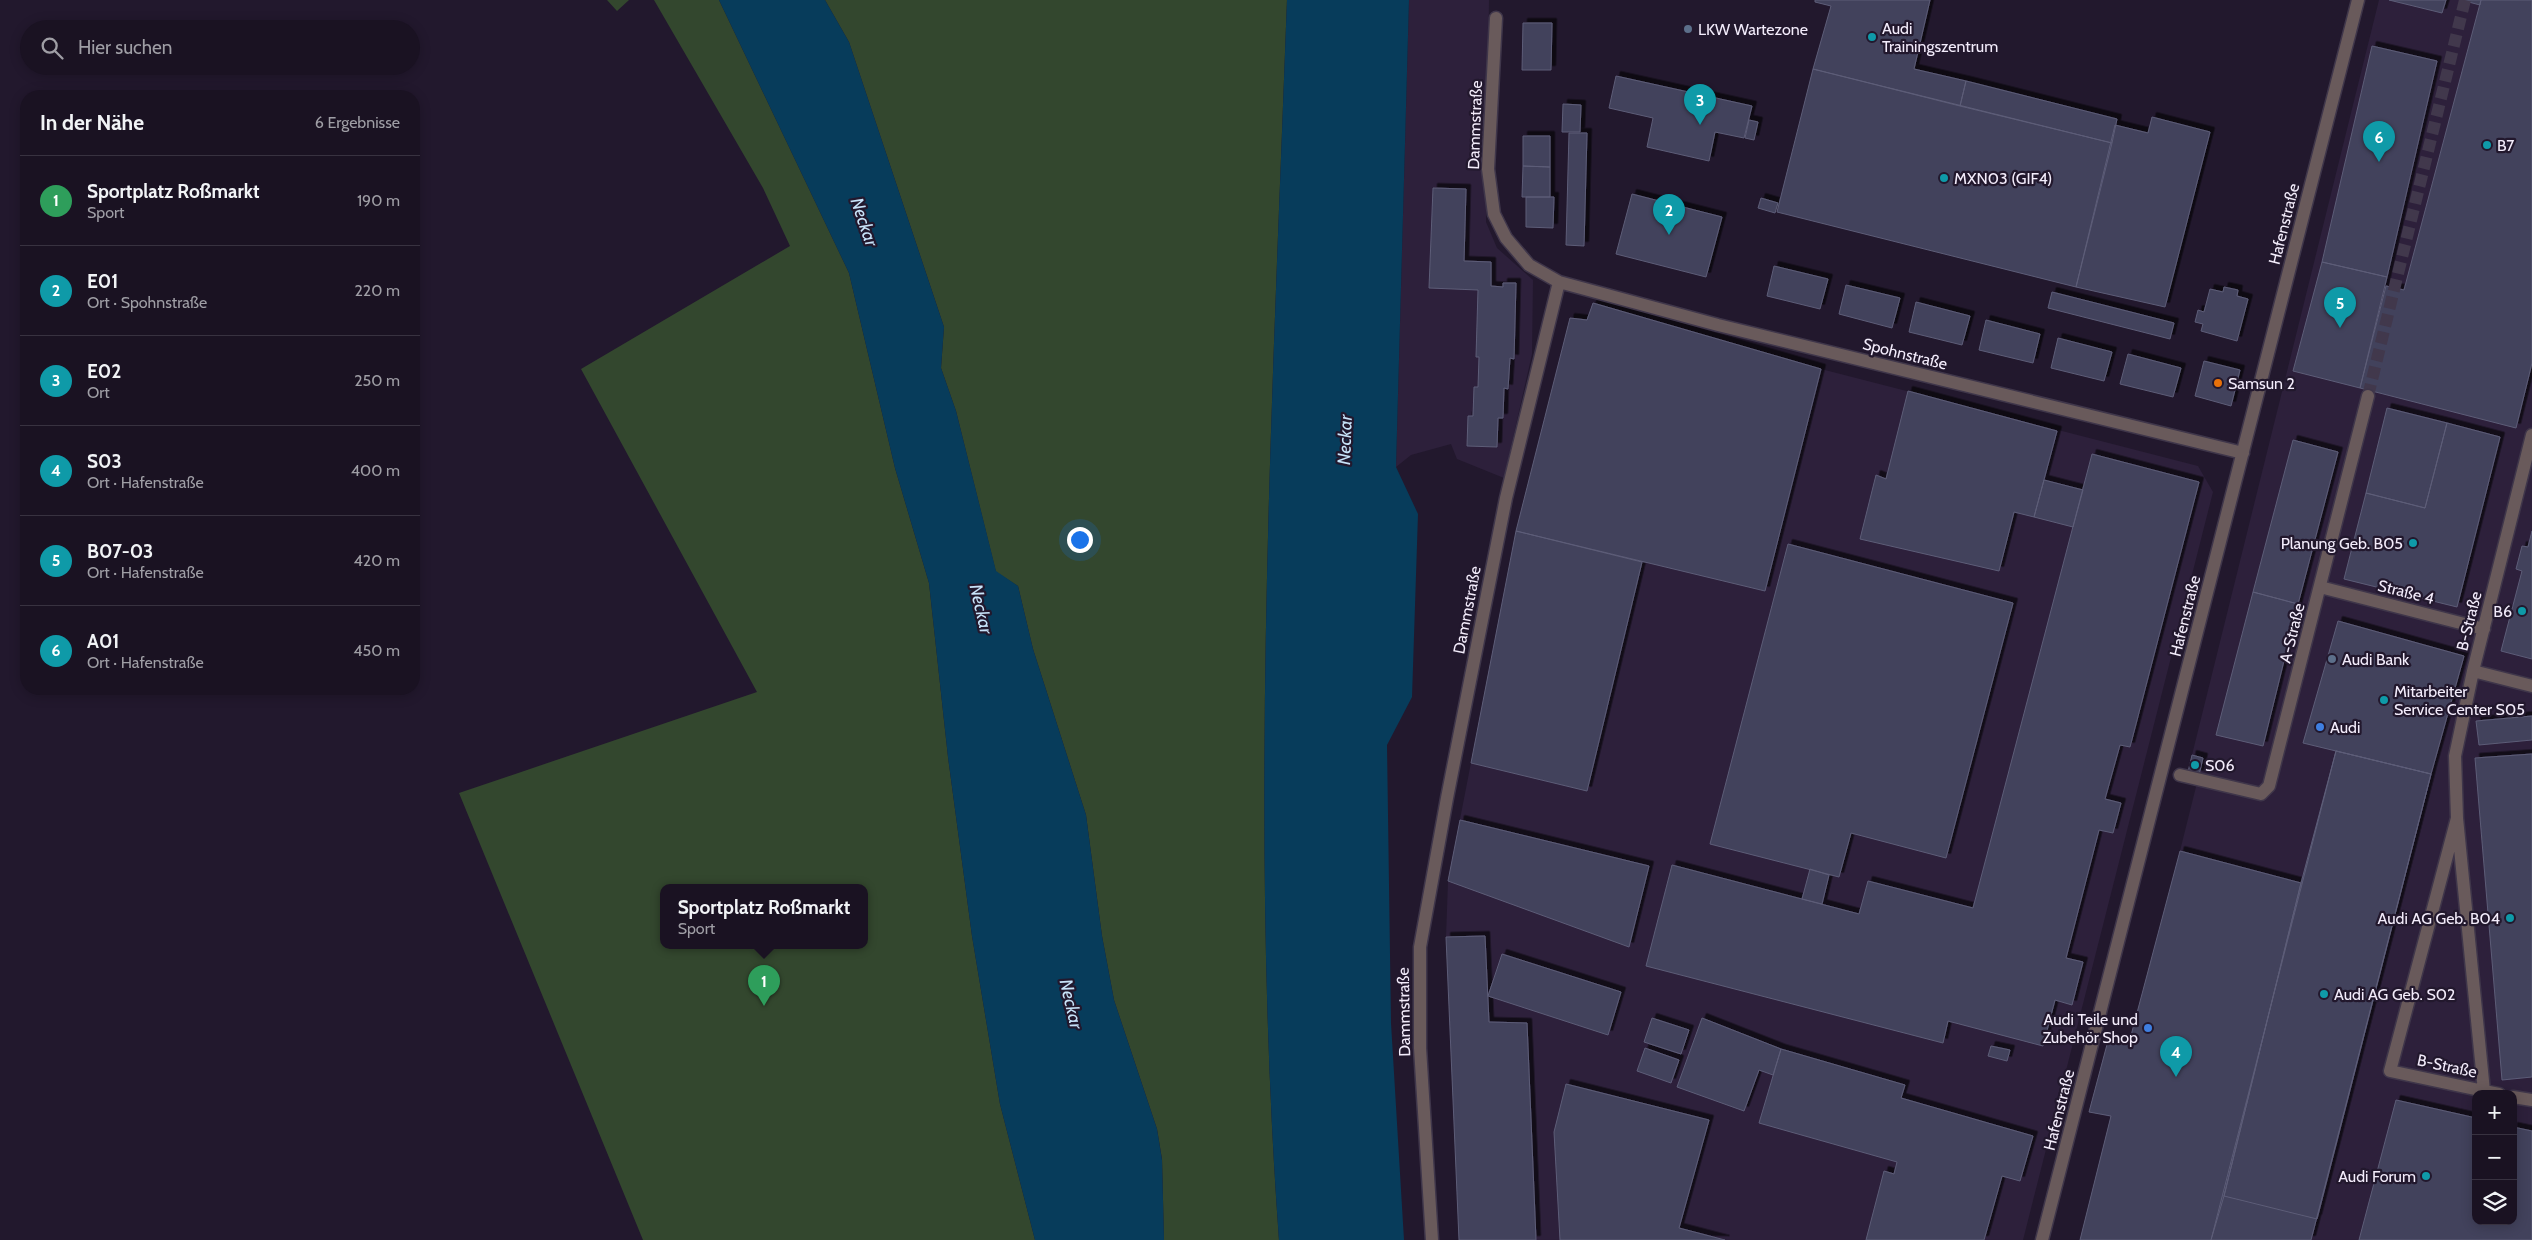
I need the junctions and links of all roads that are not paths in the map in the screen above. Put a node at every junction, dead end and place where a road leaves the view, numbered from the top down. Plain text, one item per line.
1 (2358, 0) edge
2 (1496, 18) dead end
3 (1559, 282) junction
4 (2368, 396) tunnel mouth
5 (2532, 435) edge
6 (2244, 453) junction
7 (2320, 587) junction
8 (2484, 629) junction
9 (2473, 671) junction
10 (2532, 686) edge
11 (2180, 775) dead end
12 (2457, 818) junction
13 (2479, 1090) edge
14 (2484, 1090) edge
15 (2517, 1098) edge
16 (2532, 1100) edge
17 (1432, 1240) edge
18 (2042, 1240) edge

1 - 6 street, Hafenstraße
2 - 3 street, Dammstraße
3 - 6 street, Spohnstraße
3 - 17 street, Dammstraße
4 - 7 street, A-Straße
5 - 8 street, B-Straße
6 - 18 street, Hafenstraße
7 - 8 street, Straße 4
7 - 11 street, A-Straße
8 - 9 street, B-Straße
9 - 10 street
9 - 12 street, B-Straße
12 - 13 street, B-Straße
12 - 14 street, B-Straße
15 - 16 street

